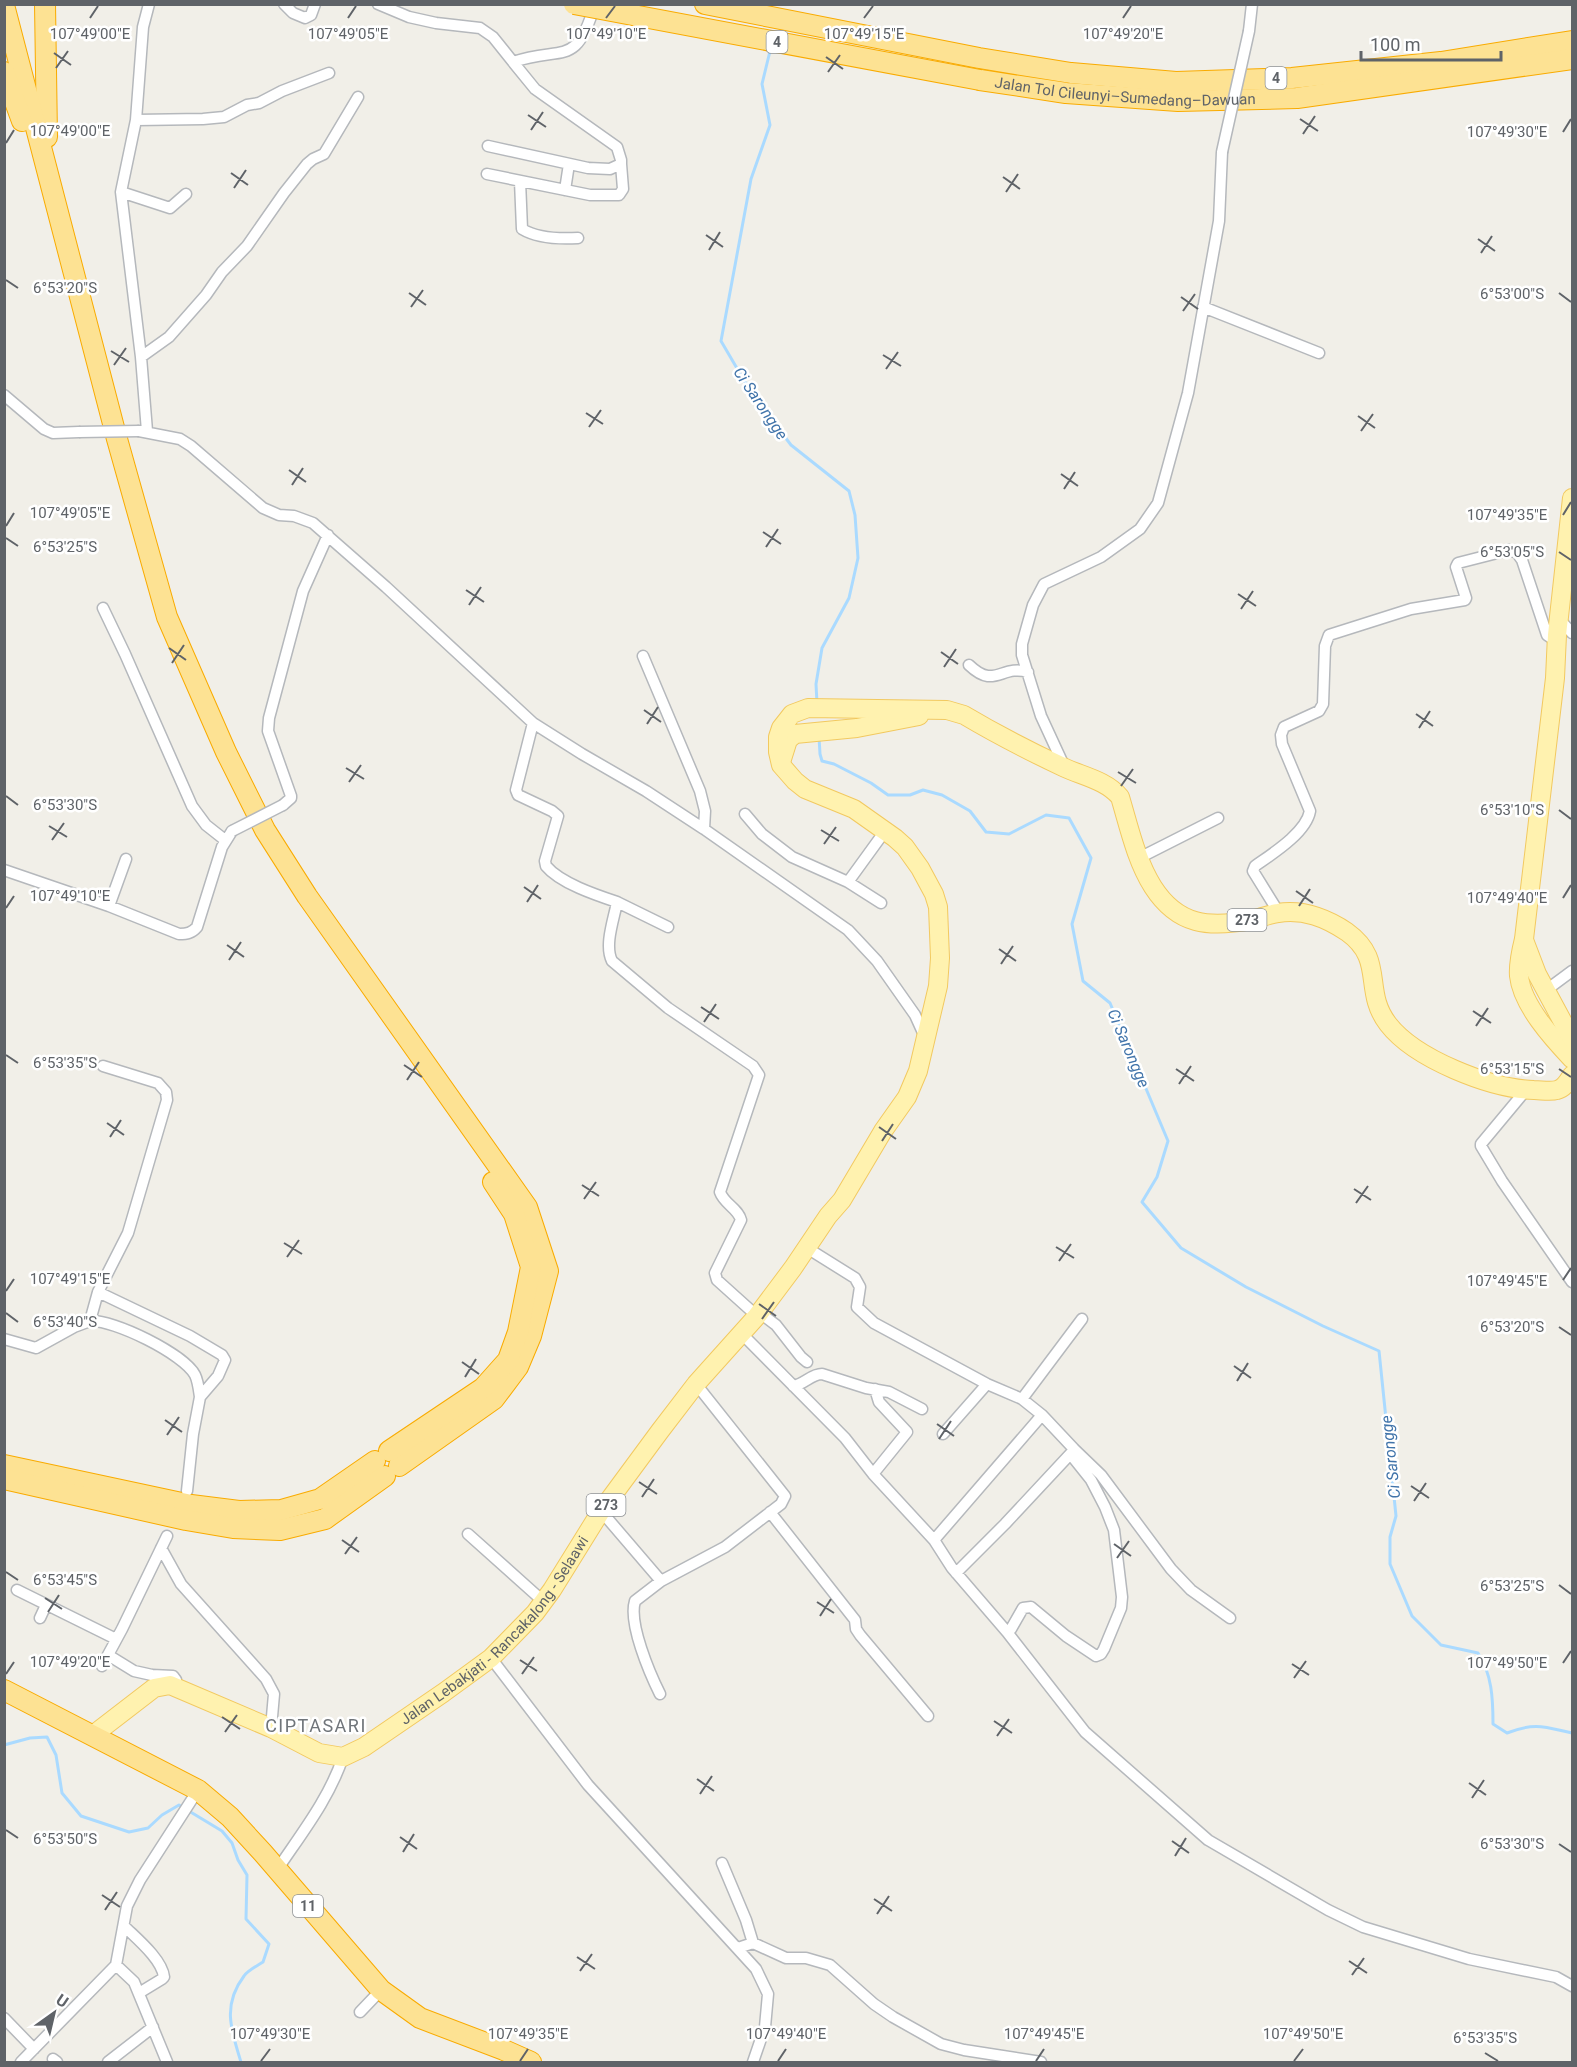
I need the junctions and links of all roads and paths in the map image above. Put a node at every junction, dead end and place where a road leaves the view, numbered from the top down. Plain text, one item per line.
1 (45, 4) edge
2 (149, 4) edge
3 (284, 4) edge
4 (315, 4) edge
5 (378, 4) edge
6 (574, 4) edge
7 (595, 4) edge
8 (705, 4) edge
9 (1252, 4) edge
10 (4, 5) edge
11 (4, 34) edge
12 (1572, 42) edge
13 (1572, 59) edge
14 (513, 62) junction
15 (4, 72) edge
16 (330, 73) dead end
17 (358, 97) dead end
18 (136, 120) junction
19 (488, 146) dead end
20 (42, 164) junction
21 (569, 164) junction
22 (621, 164) junction
23 (487, 174) dead end
24 (520, 181) junction
25 (565, 190) junction
26 (121, 192) junction
27 (186, 194) dead end
28 (578, 238) dead end
29 (1203, 307) junction
30 (1319, 353) dead end
31 (141, 357) junction
32 (4, 395) edge
33 (143, 431) junction
34 (1572, 498) edge
35 (328, 535) junction
36 (103, 608) dead end
37 (1563, 629) edge
38 (643, 656) dead end
39 (969, 665) dead end
40 (1028, 672) junction
41 (928, 709) junction
42 (533, 723) junction
43 (781, 765) junction
44 (1065, 768) junction
45 (746, 814) dead end
46 (1218, 818) dead end
47 (704, 829) junction
48 (885, 831) junction
49 (229, 835) junction
50 (1139, 858) junction
51 (126, 859) dead end
52 (4, 870) edge
53 (848, 882) junction
54 (617, 902) junction
55 (881, 903) dead end
56 (109, 906) junction
57 (1279, 913) junction
58 (668, 927) dead end
59 (1524, 939) junction
60 (1572, 971) edge
61 (1545, 991) junction
62 (1572, 1039) edge
63 (926, 1040) junction
64 (1572, 1059) edge
65 (103, 1066) dead end
66 (1572, 1075) edge
67 (1526, 1090) junction
68 (807, 1248) junction
69 (1572, 1282) edge
70 (98, 1292) junction
71 (758, 1315) junction
72 (1082, 1319) dead end
73 (90, 1321) junction
74 (742, 1334) junction
75 (4, 1339) edge
76 (807, 1362) dead end
77 (696, 1384) junction
78 (987, 1384) junction
79 (793, 1386) junction
80 (874, 1389) junction
81 (200, 1398) junction
82 (1022, 1399) junction
83 (922, 1409) dead end
84 (1042, 1415) junction
85 (943, 1434) dead end
86 (1072, 1452) junction
87 (387, 1464) junction
88 (4, 1465) edge
89 (1085, 1471) junction
90 (873, 1474) junction
91 (1101, 1475) junction
92 (4, 1479) edge
93 (187, 1491) dead end
94 (601, 1511) junction
95 (770, 1512) junction
96 (468, 1534) dead end
97 (167, 1536) dead end
98 (934, 1540) junction
99 (161, 1548) junction
100 (956, 1573) junction
101 (661, 1581) junction
102 (17, 1590) dead end
103 (544, 1602) junction
104 (46, 1605) junction
105 (39, 1618) dead end
106 (1230, 1618) dead end
107 (1007, 1632) junction
108 (116, 1639) junction
109 (108, 1655) junction
110 (491, 1658) junction
111 (102, 1666) dead end
112 (175, 1686) junction
113 (4, 1690) edge
114 (660, 1694) dead end
115 (928, 1716) dead end
116 (271, 1728) junction
117 (93, 1735) junction
118 (343, 1757) junction
119 (194, 1797) junction
120 (722, 1863) dead end
121 (277, 1870) junction
122 (124, 1926) junction
123 (753, 1943) junction
124 (738, 1948) junction
125 (116, 1965) junction
126 (1572, 1986) edge
127 (381, 1990) junction
128 (139, 1993) junction
129 (360, 2012) dead end
130 (4, 2018) edge
131 (153, 2027) junction
132 (34, 2049) junction
133 (21, 2062) edge
134 (108, 2062) edge
135 (166, 2062) edge
136 (531, 2062) edge
137 (753, 2062) edge
138 (1041, 2062) edge

1 - 20 highway
2 - 18 street
3 - 4 street
5 - 14 street
6 - 13 highway, Jalan Tol Cileunyi–Sumedang–Dawuan / 4, bridge
7 - 14 street
8 - 12 highway, Jalan Tol Cileunyi–Sumedang–Dawuan / 4
9 - 29 street, bridge
10 - 20 highway
11 - 20 highway
14 - 22 street
15 - 20 highway
16 - 18 street
17 - 31 street
18 - 26 street
19 - 21 street
20 - 87 highway
21 - 22 street
21 - 25 street
22 - 25 street
23 - 24 street
24 - 25 street
24 - 28 street
26 - 27 street
26 - 31 street
29 - 30 street
29 - 40 street
31 - 33 street
32 - 33 street, bridge
33 - 35 street
34 - 37 main road
35 - 42 street
35 - 49 street, bridge
36 - 49 street
37 - 57 street
37 - 59 main road
38 - 47 street
39 - 40 street
40 - 44 street
41 - 43 main road, 273
41 - 43 main road, 273
41 - 44 main road, 273
42 - 47 street
42 - 54 street
43 - 48 main road, Jalan Lebakjati - Rancakalong - Selaawi / 273
44 - 50 main road, 273
45 - 53 street
46 - 50 street
47 - 63 street
48 - 53 street
48 - 63 main road, Jalan Lebakjati - Rancakalong - Selaawi / 273
49 - 56 street
50 - 57 main road, 273
51 - 56 street
52 - 56 street
53 - 55 street
54 - 58 street
54 - 71 street
57 - 67 main road, 273
59 - 61 main road
59 - 64 main road
60 - 61 street
61 - 62 main road
63 - 68 main road, Jalan Lebakjati - Rancakalong - Selaawi / 273
65 - 70 street
66 - 67 main road, 273
67 - 69 street
68 - 71 main road, Jalan Lebakjati - Rancakalong - Selaawi / 273
68 - 78 street
70 - 73 street
70 - 81 street
71 - 74 main road, Jalan Lebakjati - Rancakalong - Selaawi / 273
71 - 76 street
72 - 82 street
73 - 75 street
73 - 81 street
74 - 77 main road, Jalan Lebakjati - Rancakalong - Selaawi / 273
74 - 79 street
77 - 94 main road, Jalan Lebakjati - Rancakalong - Selaawi / 273
77 - 95 street
78 - 82 street
78 - 85 street
79 - 80 street
79 - 90 street
80 - 83 street
80 - 90 street
81 - 93 street
82 - 84 street
84 - 86 street
84 - 98 street
86 - 89 street
86 - 91 street
86 - 100 street
87 - 88 highway
87 - 92 highway
89 - 91 street
89 - 107 street
90 - 98 street
91 - 106 street
94 - 101 street
94 - 103 main road, Jalan Lebakjati - Rancakalong - Selaawi / 273
95 - 101 street
95 - 115 street
96 - 103 street
97 - 99 street
98 - 100 street
99 - 108 street
99 - 116 street
100 - 107 street
101 - 114 street
102 - 104 street
103 - 110 main road, Jalan Lebakjati - Rancakalong - Selaawi / 273
104 - 105 street
104 - 108 street
107 - 126 street
108 - 109 street
109 - 111 street
109 - 112 street
110 - 118 main road, Jalan Lebakjati - Rancakalong - Selaawi / 273
110 - 124 street
112 - 116 main road
112 - 117 main road
113 - 117 highway, 11
116 - 118 main road
117 - 119 highway, 11
118 - 121 street
119 - 121 highway, 11
119 - 122 street
120 - 123 street
121 - 127 highway, 11
122 - 125 street
122 - 128 street
123 - 124 street
123 - 138 street
124 - 137 street
125 - 128 street
125 - 132 street
127 - 129 street
127 - 136 highway, 11
128 - 131 street
130 - 132 street
131 - 134 street
131 - 135 street
132 - 133 street

